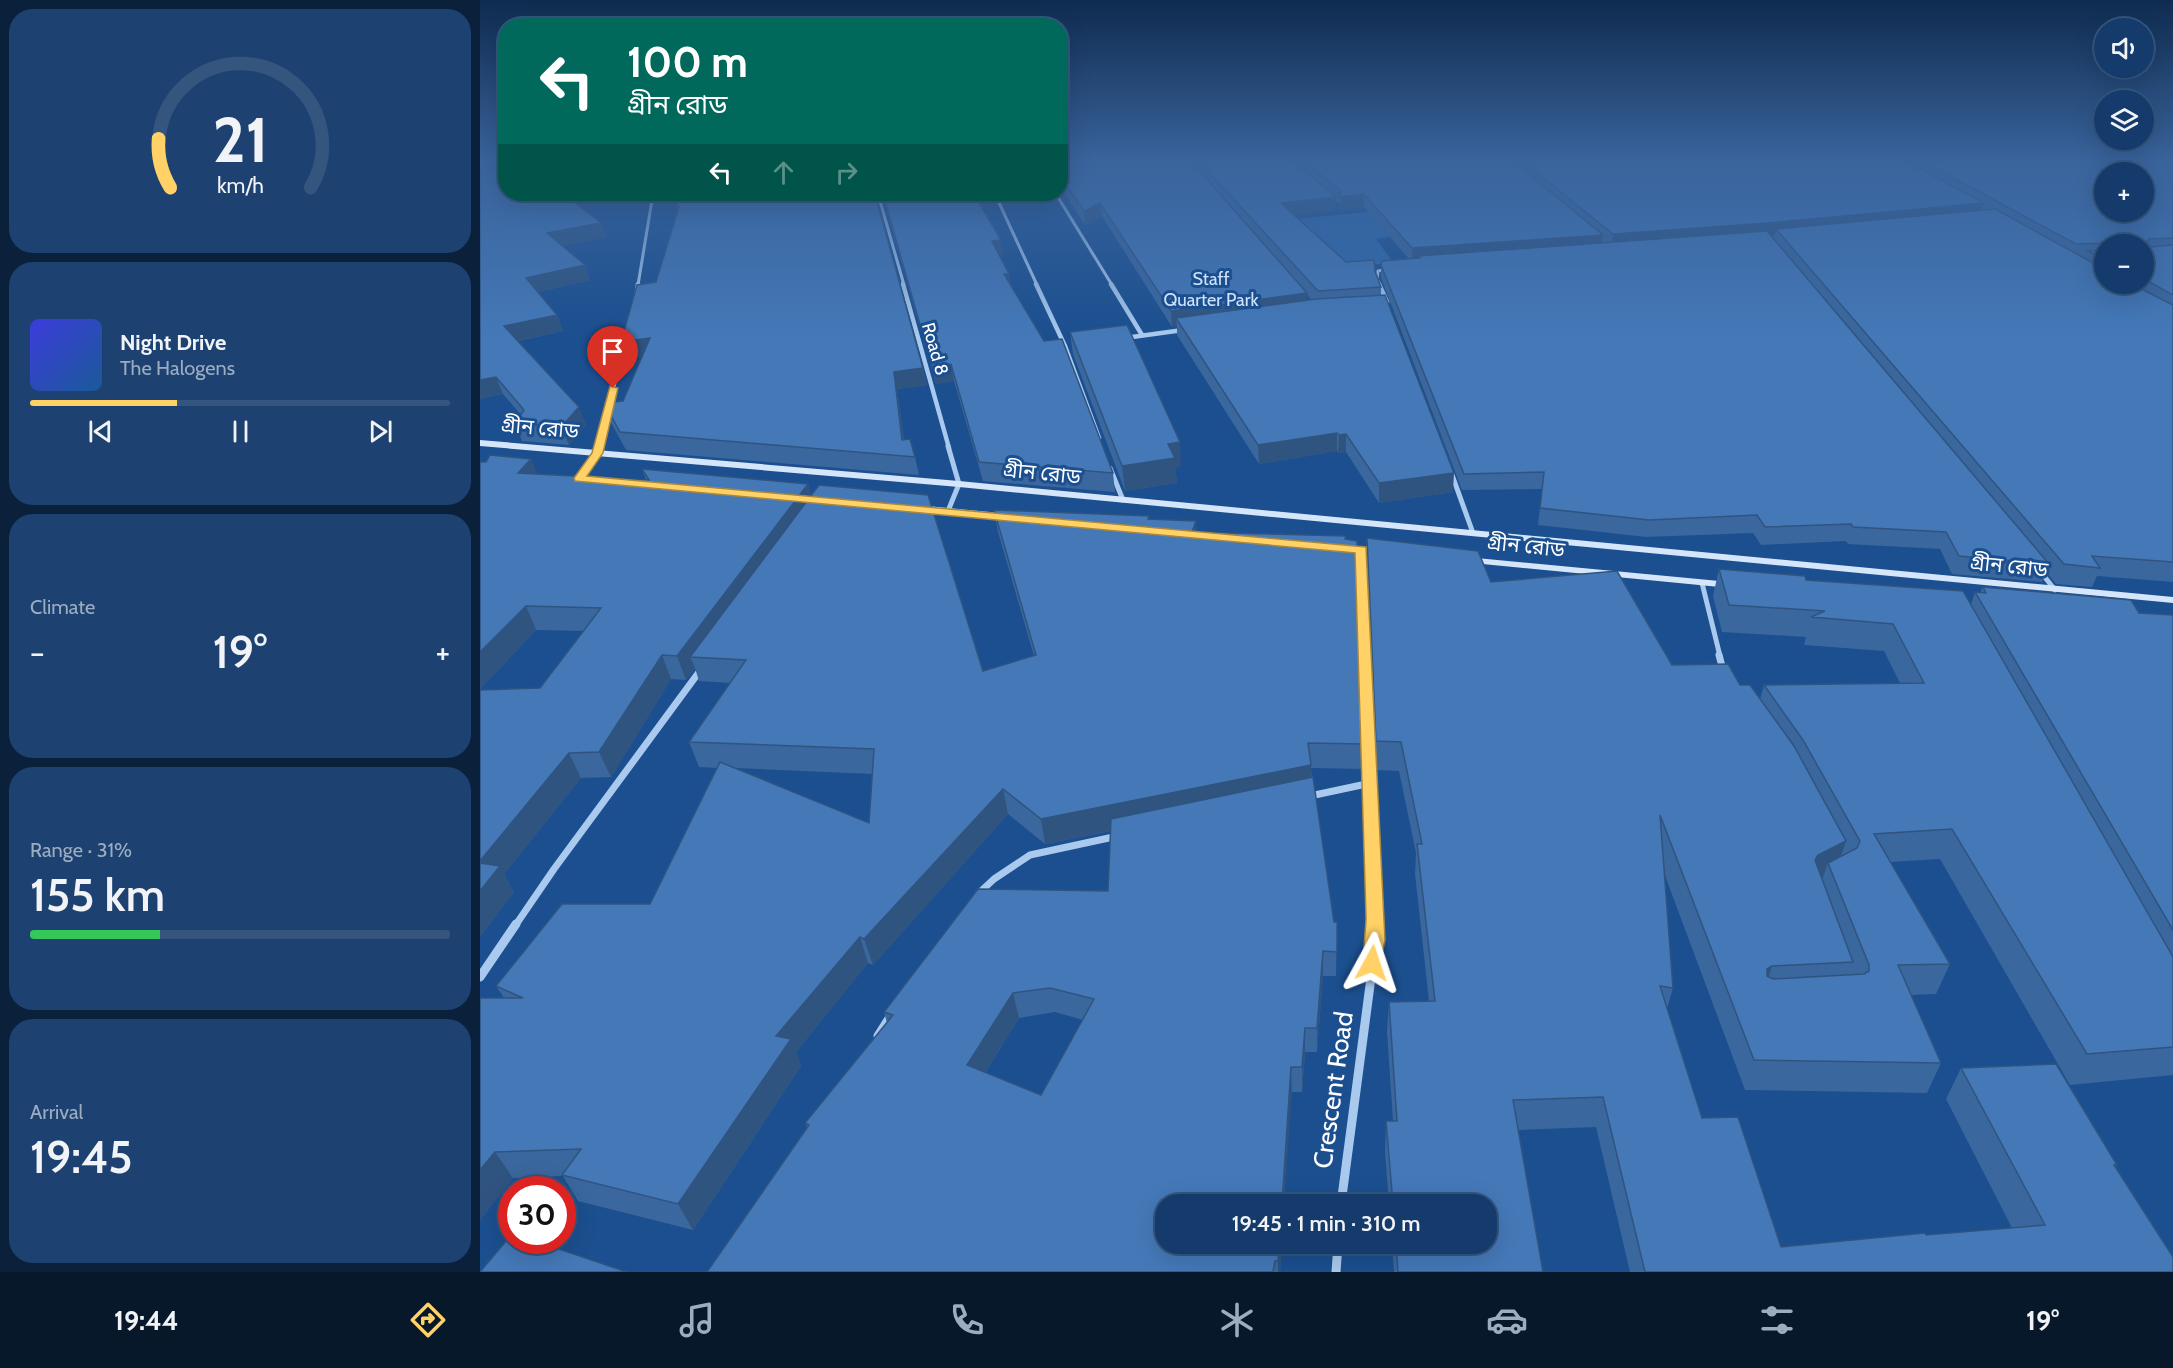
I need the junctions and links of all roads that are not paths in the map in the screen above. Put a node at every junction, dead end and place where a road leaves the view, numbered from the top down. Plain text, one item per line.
1 (649, 218) edge
2 (885, 218) edge
3 (1006, 218) edge
4 (1071, 218) edge
5 (1395, 268) edge
6 (636, 292) edge
7 (1378, 306) edge
8 (1188, 329) edge
9 (1142, 335) junction
10 (625, 338) edge
11 (1120, 338) edge
12 (1076, 344) edge
13 (1065, 346) junction
14 (480, 443) edge
15 (1102, 445) edge
16 (598, 453) junction
17 (1106, 456) edge
18 (1449, 467) edge
19 (579, 478) edge
20 (959, 484) junction
21 (1123, 500) junction
22 (903, 507) edge
23 (948, 511) junction
24 (1019, 518) edge
25 (1473, 533) junction
26 (1326, 546) edge
27 (1361, 550) junction
28 (1397, 553) edge
29 (1456, 559) edge
30 (2032, 562) edge
31 (1702, 583) junction
32 (1738, 586) edge
33 (2055, 590) junction
34 (2173, 600) edge
35 (707, 661) edge
36 (1725, 676) edge
37 (1371, 783) junction
38 (1300, 798) edge
39 (1124, 835) edge
40 (969, 903) edge
41 (480, 977) edge
42 (896, 1009) edge
43 (870, 1048) edge
44 (1342, 1194) edge
45 (1337, 1254) edge
46 (1336, 1272) edge

1 - 6 street
2 - 20 street, Road 8
3 - 13 street
4 - 9 street
5 - 7 street
8 - 9 street
9 - 11 street
10 - 16 street
12 - 13 street
13 - 15 street
14 - 16 main road, গ্রীন রোড
16 - 19 street
16 - 20 main road, গ্রীন রোড
17 - 21 street
18 - 25 street
20 - 21 main road, গ্রীন রোড
20 - 23 street
21 - 25 main road, গ্রীন রোড
22 - 23 main road
23 - 24 main road
25 - 33 main road, গ্রীন রোড
26 - 27 main road
27 - 28 main road
27 - 37 street, Crescent Road
29 - 31 main road, গ্রীন রোড
30 - 33 street
31 - 32 main road, গ্রীন রোড
31 - 36 street
33 - 34 main road, গ্রীন রোড
35 - 41 street
37 - 38 street
37 - 44 street, Crescent Road
39 - 40 street
42 - 43 street
45 - 46 street

